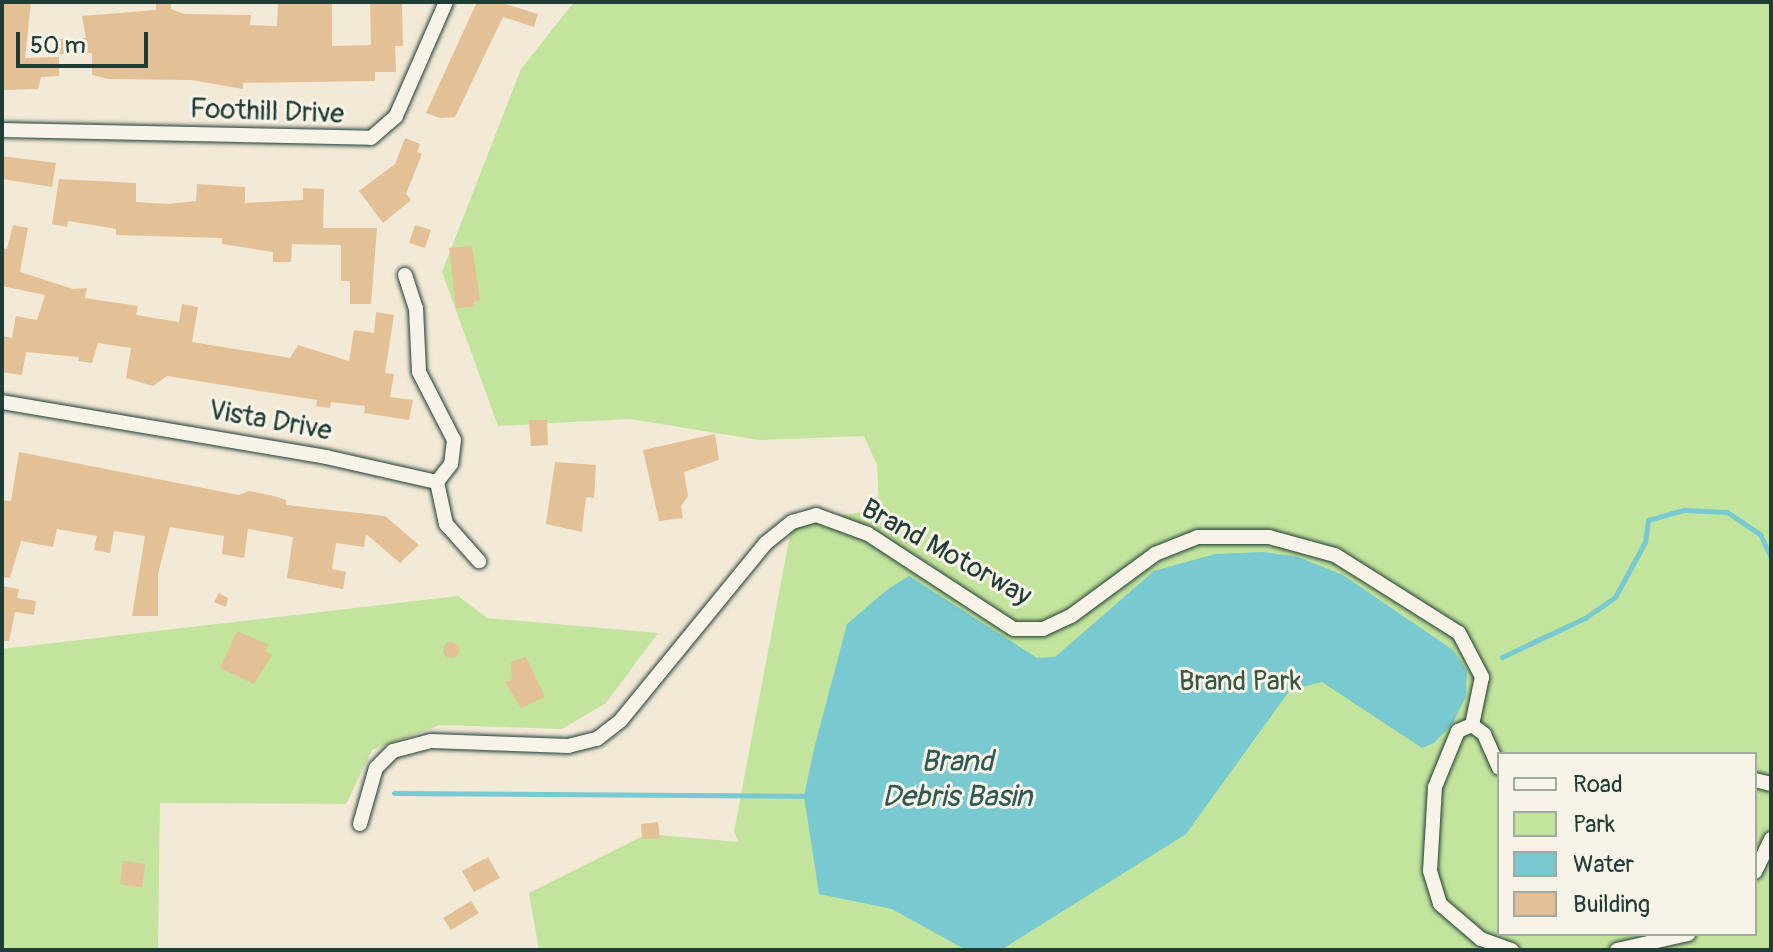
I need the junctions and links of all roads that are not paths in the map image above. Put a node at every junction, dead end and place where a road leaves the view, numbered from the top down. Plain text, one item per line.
1 (446, 2) edge
2 (2, 130) edge
3 (405, 275) dead end
4 (2, 402) edge
5 (437, 482) junction
6 (479, 561) dead end
7 (1472, 725) junction
8 (1497, 763) edge
9 (360, 824) dead end
10 (1771, 839) edge
11 (1757, 868) edge
12 (1679, 936) edge
13 (1512, 950) edge
14 (1617, 950) edge

1 - 2 street, Foothill Drive
3 - 5 street
4 - 5 street, Vista Drive
5 - 6 street
7 - 8 street
7 - 9 street, Brand Motorway
7 - 13 street, Brand Motorway
10 - 11 street
12 - 14 street

